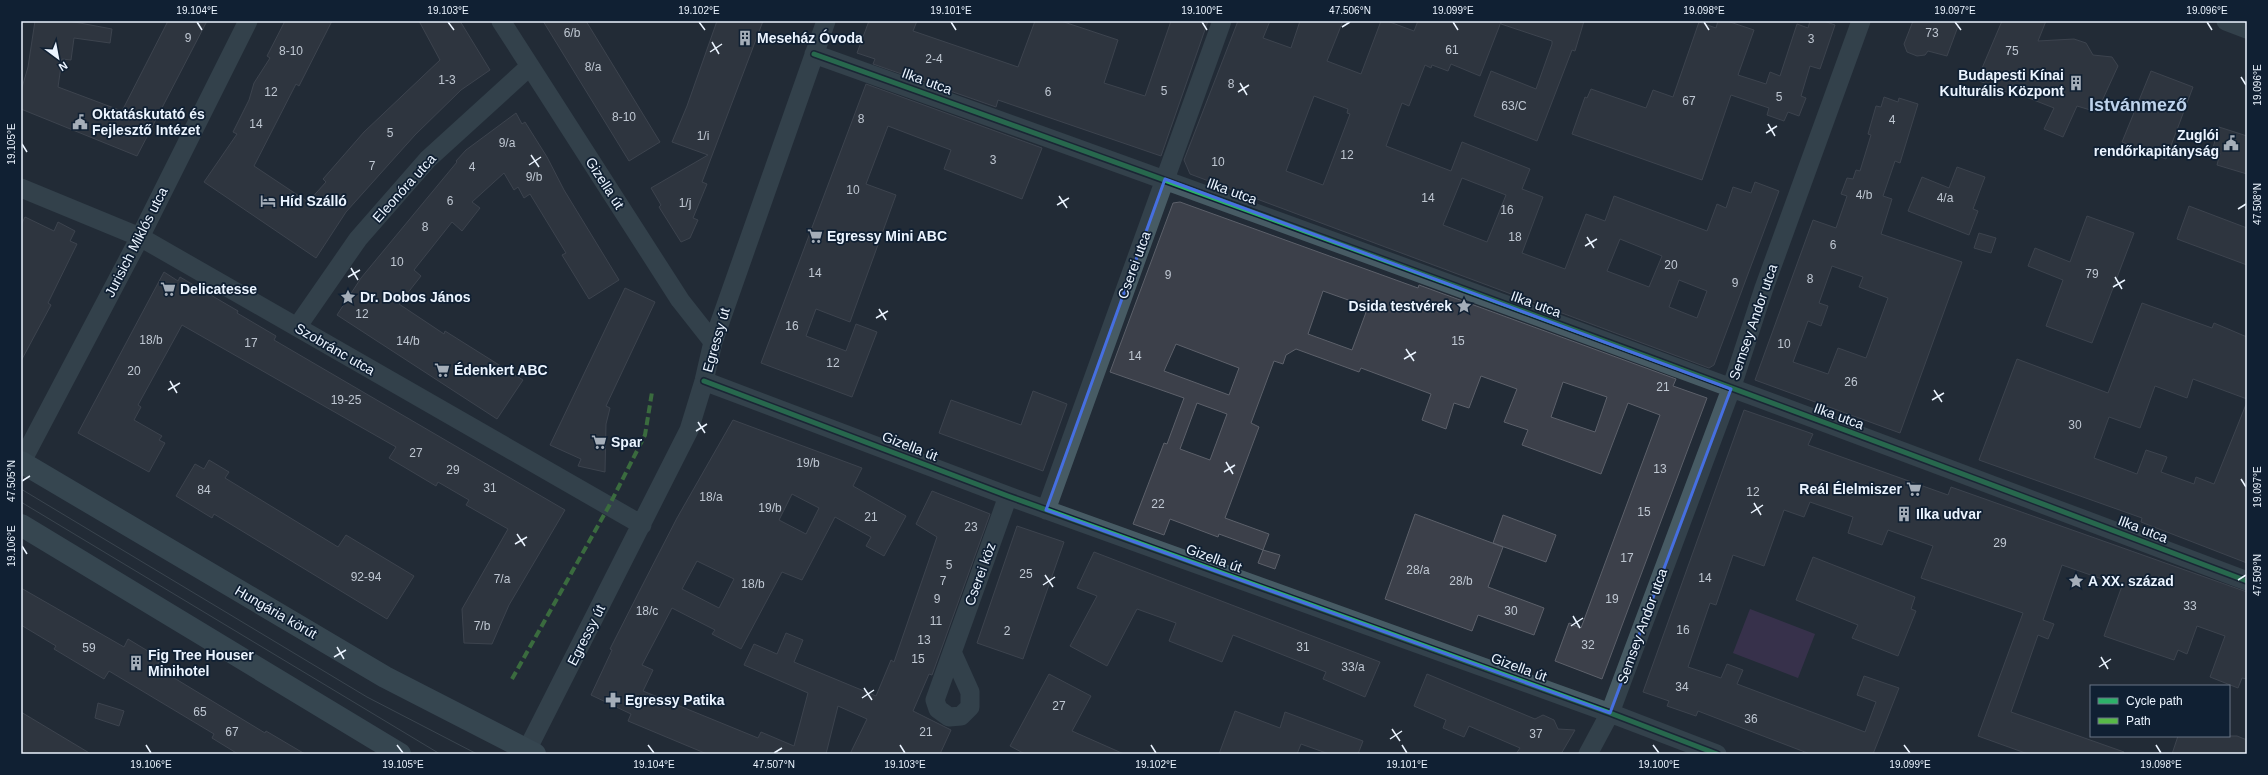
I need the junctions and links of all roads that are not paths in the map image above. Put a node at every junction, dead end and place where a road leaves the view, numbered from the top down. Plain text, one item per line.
1 (248, 21) edge
2 (501, 21) edge
3 (826, 21) edge
4 (1222, 21) edge
5 (1861, 21) edge
6 (2226, 21) edge
7 (2246, 26) edge
8 (814, 54) junction
9 (529, 66) junction
10 (1165, 179) junction
11 (21, 188) edge
12 (140, 237) junction
13 (297, 327) junction
14 (713, 342) junction
15 (704, 381) junction
16 (1731, 389) junction
17 (21, 463) edge
18 (1008, 496) junction
19 (1046, 510) junction
20 (21, 525) edge
21 (642, 526) junction
22 (2247, 582) edge
23 (952, 652) dead end
24 (1610, 713) junction
25 (529, 753) edge
26 (400, 754) edge
27 (1588, 754) edge
28 (1717, 754) edge

1 - 12 street, Jurisich Miklós utca
2 - 9 street, Gizella út
3 - 8 street, Egressy út
4 - 10 street, Cserei utca
5 - 16 street, Semsey Andor utca
6 - 7 street
8 - 10 street, Ilka utca
8 - 14 street, Egressy út
9 - 13 street, Eleonóra utca
9 - 14 street, Gizella út
10 - 16 street, Ilka utca
10 - 19 street, Cserei utca
11 - 12 street, Szobránc utca
12 - 13 street, Szobránc utca
12 - 17 street, Jurisich Miklós utca
13 - 21 street, Szobránc utca
14 - 15 street, Egressy út
15 - 18 street, Gizella út
15 - 21 street, Egressy út
16 - 22 street, Ilka utca
16 - 24 street, Semsey Andor utca
17 - 25 main road, Hungária körút
18 - 19 street, Gizella út
18 - 23 street, Cserei köz
19 - 24 street, Gizella út
20 - 26 main road
21 - 25 street, Egressy út
24 - 27 street, Semsey Andor utca
24 - 28 street, Gizella út

